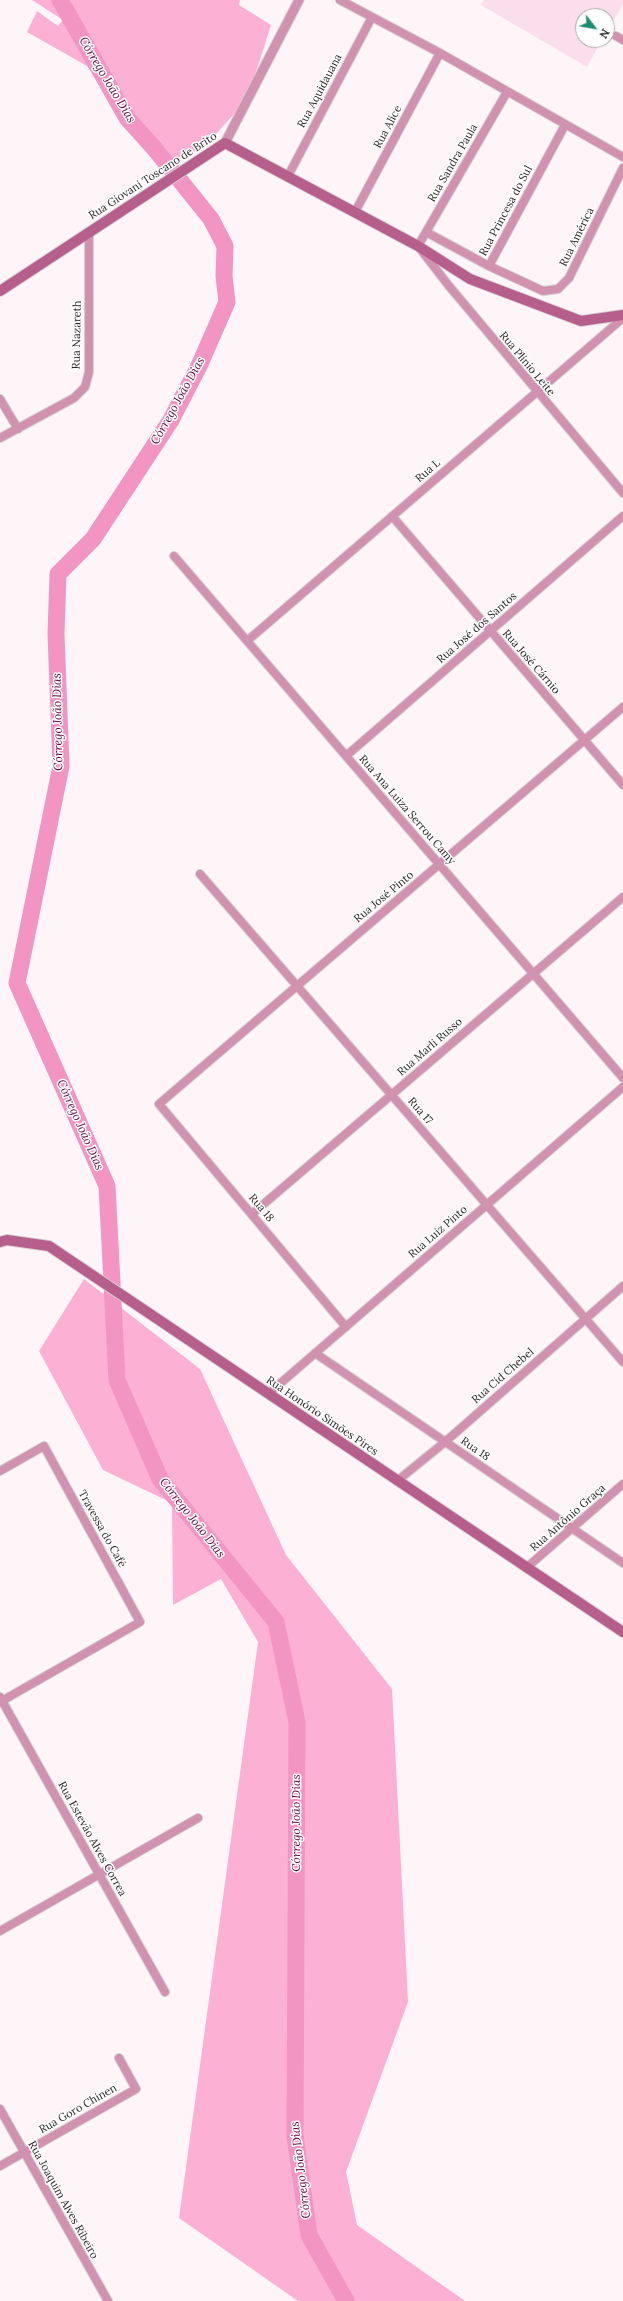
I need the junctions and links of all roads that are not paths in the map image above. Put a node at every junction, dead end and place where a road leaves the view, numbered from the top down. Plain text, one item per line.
1 (298, 0) edge
2 (340, 0) edge
3 (372, 17) junction
4 (440, 53) junction
5 (507, 92) junction
6 (565, 125) junction
7 (225, 143) junction
8 (623, 157) edge
9 (623, 168) edge
10 (288, 176) junction
11 (355, 212) junction
12 (89, 232) junction
13 (426, 232) junction
14 (418, 246) junction
15 (489, 266) junction
16 (0, 291) edge
17 (623, 316) edge
18 (536, 392) junction
19 (0, 399) edge
20 (18, 429) junction
21 (0, 438) edge
22 (623, 493) edge
23 (392, 516) junction
24 (623, 516) edge
25 (174, 556) dead end
26 (491, 631) junction
27 (247, 641) junction
28 (623, 707) edge
29 (585, 741) junction
30 (346, 756) junction
31 (623, 785) edge
32 (439, 865) junction
33 (200, 874) dead end
34 (623, 897) edge
35 (533, 974) junction
36 (297, 986) junction
37 (623, 1078) edge
38 (623, 1088) edge
39 (392, 1095) junction
40 (160, 1104) joint
41 (487, 1205) junction
42 (252, 1214) junction
43 (0, 1242) edge
44 (623, 1286) edge
45 (586, 1319) junction
46 (346, 1327) junction
47 (315, 1354) junction
48 (623, 1362) edge
49 (268, 1394) junction
50 (445, 1442) junction
51 (0, 1471) edge
52 (397, 1481) junction
53 (623, 1484) edge
54 (572, 1528) junction
55 (623, 1563) edge
56 (526, 1568) junction
57 (623, 1632) edge
58 (1, 1700) edge
59 (198, 1818) dead end
60 (99, 1874) junction
61 (0, 1931) edge
62 (165, 1992) dead end
63 (119, 2058) dead end
64 (0, 2110) edge
65 (24, 2152) junction
66 (0, 2166) edge
67 (108, 2301) edge

1 - 7 street, Rua Giovani Toscano de Brito
2 - 3 street
3 - 4 street
3 - 10 street, Rua Aquidauana
4 - 5 street
4 - 11 street, Rua Alice
5 - 6 street
5 - 13 street, Rua Sandra Paula
6 - 8 street
6 - 15 street, Rua Princesa do Sul
7 - 10 main road
7 - 12 main road, Rua Giovani Toscano de Brito
9 - 15 street, Rua América
10 - 11 main road
11 - 14 main road
12 - 16 main road, Rua Giovani Toscano de Brito
12 - 20 street, Rua Nazareth
13 - 14 street, Rua Sandra Paula
13 - 15 street, Rua Princesa do Sul
14 - 17 main road
14 - 18 street, Rua Plínio Leite
17 - 18 street, Rua L
18 - 22 street, Rua Plínio Leite
18 - 23 street, Rua L
19 - 20 street
20 - 21 street, Rua Nazareth
23 - 26 street, Rua José Cárnio
23 - 27 street, Rua L
24 - 26 street, Rua José dos Santos
25 - 27 street, Rua Ana Luiza Serrou Camy
26 - 29 street, Rua José Cárnio
26 - 30 street, Rua José dos Santos
27 - 30 street, Rua Ana Luiza Serrou Camy
28 - 29 street, Rua José Pinto
29 - 31 street, Rua José Cárnio
29 - 32 street, Rua José Pinto
30 - 32 street, Rua Ana Luiza Serrou Camy
32 - 35 street, Rua Ana Luiza Serrou Camy
32 - 36 street, Rua José Pinto
33 - 36 street, Rua 17
34 - 35 street, Rua Marli Russo
35 - 37 street, Rua Ana Luiza Serrou Camy
35 - 39 street, Rua Marli Russo
36 - 39 street, Rua 17
36 - 40 street, Rua José Pinto
38 - 41 street, Rua Luiz Pinto
39 - 41 street, Rua 17
39 - 42 street, Rua Marli Russo
40 - 42 street, Rua 18
41 - 45 street, Rua 17
41 - 46 street, Rua Luiz Pinto
42 - 46 street, Rua 18
43 - 49 main road, Rua Honório Simões Pires
44 - 45 street, Rua Cid Chebel
45 - 48 street, Rua 17
45 - 50 street, Rua Cid Chebel
46 - 47 street, Rua Luiz Pinto
47 - 49 street, Rua Luiz Pinto
47 - 50 street, Rua 18
49 - 52 main road, Rua Honório Simões Pires
50 - 52 street, Rua Cid Chebel
50 - 54 street, Rua 18
51 - 58 street, Travessa do Café
52 - 56 main road, Rua Honório Simões Pires
53 - 54 street, Rua Antônio Graça
54 - 55 street, Rua 18
54 - 56 street, Rua Antônio Graça
56 - 57 main road, Rua Honório Simões Pires
58 - 60 street, Rua Estevão Alves Correa
59 - 60 street
60 - 61 street
60 - 62 street, Rua Estevão Alves Correa
63 - 65 street, Rua Goro Chinen
64 - 65 street, Rua Joaquim Alves Ribeiro
65 - 66 street, Rua Goro Chinen
65 - 67 street, Rua Joaquim Alves Ribeiro

